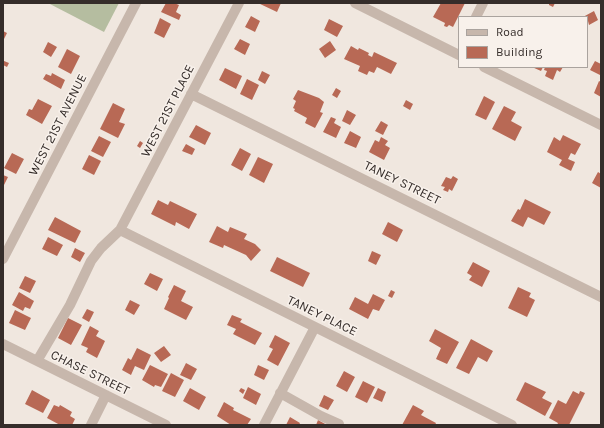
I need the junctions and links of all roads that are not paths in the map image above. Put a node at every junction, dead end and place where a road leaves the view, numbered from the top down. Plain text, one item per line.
1 (136, 3) edge
2 (238, 3) edge
3 (355, 3) edge
4 (483, 3) edge
5 (476, 16) edge
6 (458, 53) edge
7 (486, 68) edge
8 (191, 94) junction
9 (601, 125) edge
10 (120, 230) junction
11 (4, 256) edge
12 (601, 297) edge
13 (315, 327) junction
14 (3, 344) edge
15 (37, 361) junction
16 (280, 393) junction
17 (106, 395) junction
18 (339, 424) dead end
19 (91, 425) edge
20 (166, 425) edge
21 (264, 425) edge
22 (512, 425) edge

1 - 11 street, WEST 21ST AVENUE
2 - 8 street, WEST 21ST PLACE
3 - 6 street
4 - 5 street
7 - 9 street
8 - 10 street, WEST 21ST PLACE
8 - 12 street, TANEY STREET
10 - 13 street, TANEY PLACE
10 - 15 street, WEST 21ST PLACE
13 - 16 street
13 - 22 street, TANEY PLACE
14 - 15 street, CHASE STREET
15 - 17 street, CHASE STREET
16 - 18 street
16 - 21 street
17 - 19 street
17 - 20 street, CHASE STREET

